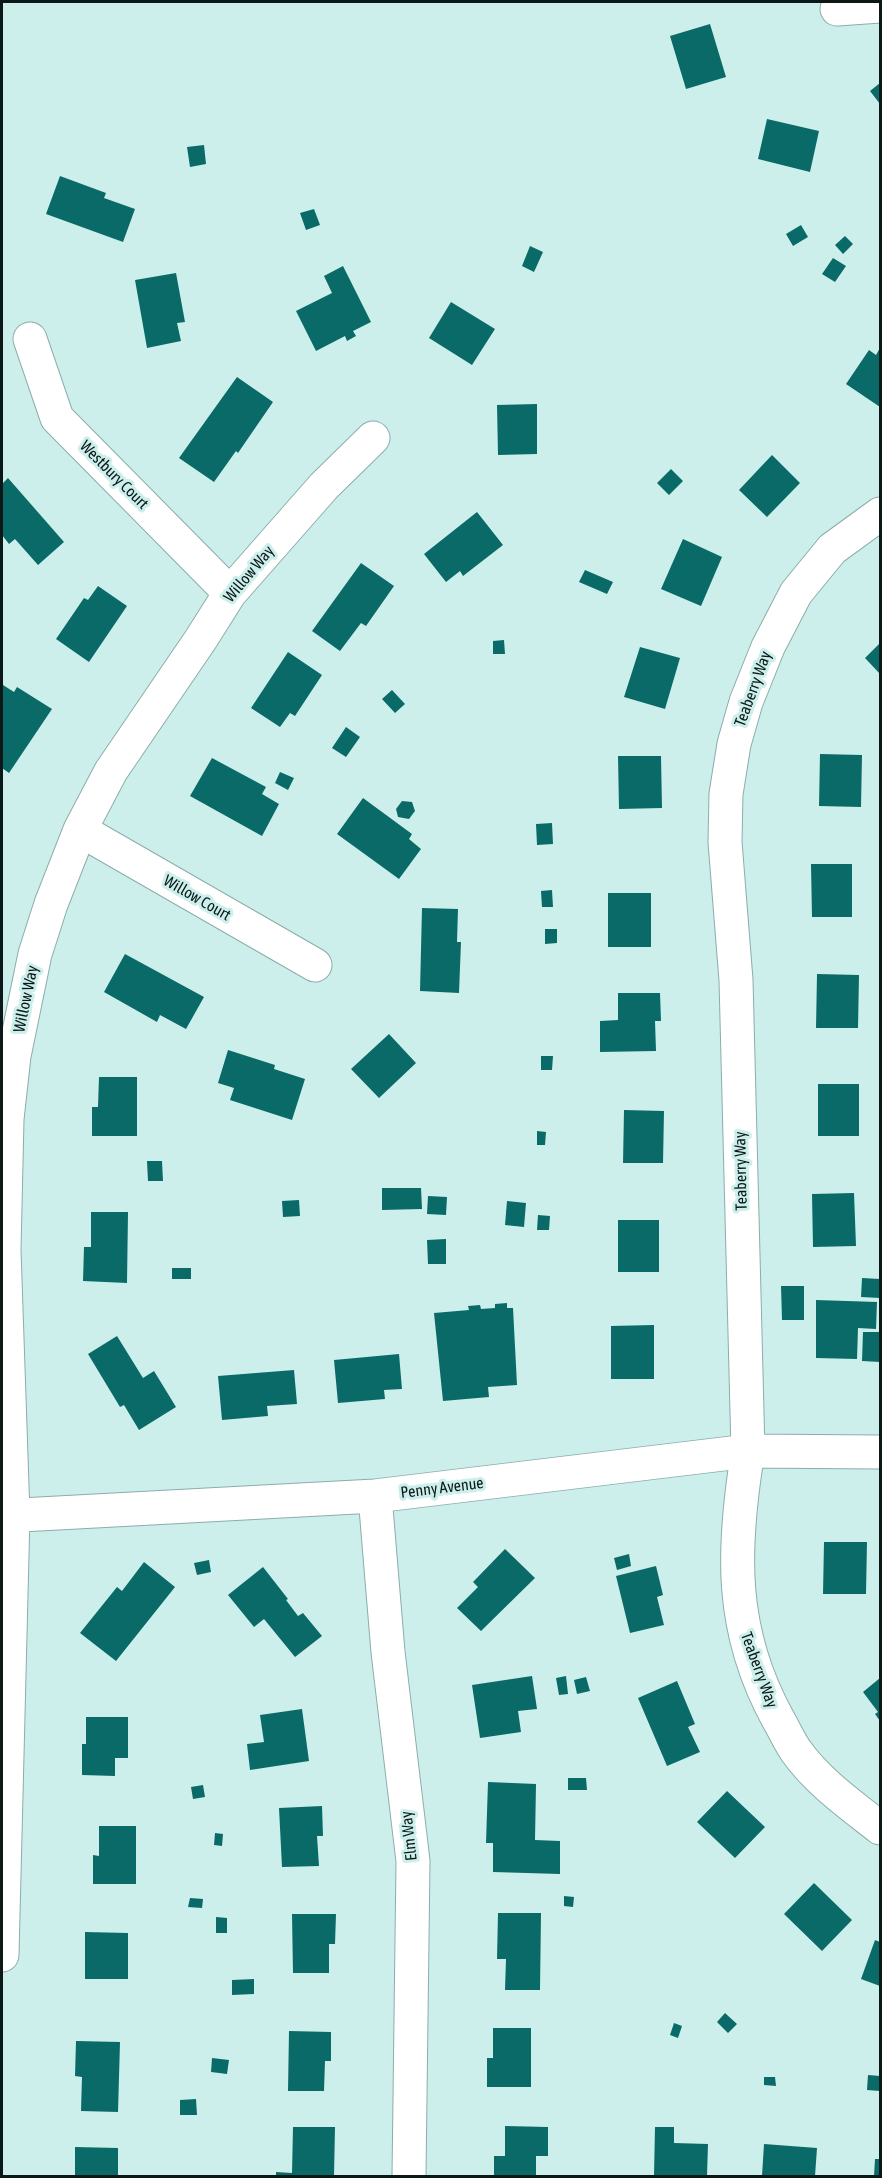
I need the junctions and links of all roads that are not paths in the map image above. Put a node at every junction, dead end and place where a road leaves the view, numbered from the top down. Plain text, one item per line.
1 (880, 6) edge
2 (837, 9) dead end
3 (30, 339) dead end
4 (373, 438) dead end
5 (880, 514) edge
6 (230, 592) junction
7 (80, 830) junction
8 (315, 965) dead end
9 (748, 1451) junction
10 (880, 1452) edge
11 (375, 1496) junction
12 (7, 1516) edge
13 (880, 1828) edge
14 (2, 1955) edge
15 (409, 2176) edge

1 - 2 street
3 - 6 street, Westbury Court
4 - 6 street, Willow Way
5 - 9 street, Teaberry Way
6 - 7 street, Willow Way
7 - 8 street, Willow Court
7 - 12 street, Willow Way
9 - 10 street, Penny Avenue
9 - 11 street, Penny Avenue
9 - 13 street, Teaberry Way
11 - 12 street, Penny Avenue
11 - 15 street, Elm Way
12 - 14 street, Willow Way

